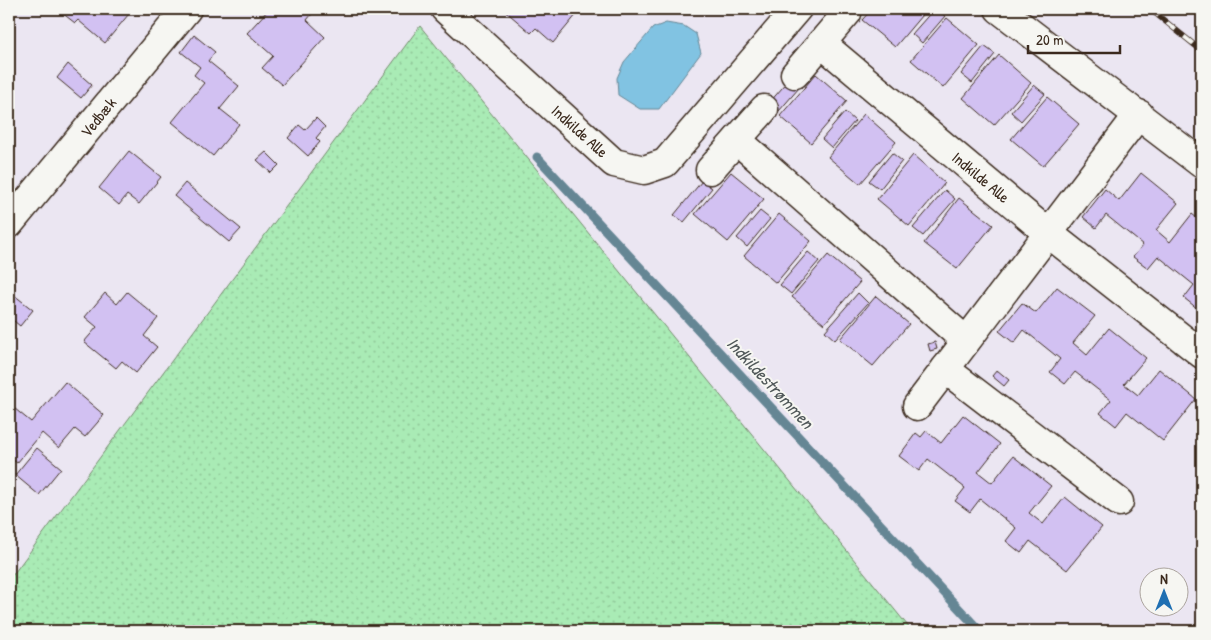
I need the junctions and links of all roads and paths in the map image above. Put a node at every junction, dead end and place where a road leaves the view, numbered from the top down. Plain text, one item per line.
1 (187, 9) edge
2 (445, 9) edge
3 (797, 9) edge
4 (1000, 9) edge
5 (847, 13) dead end
6 (821, 43) junction
7 (795, 74) dead end
8 (764, 109) dead end
9 (1139, 114) junction
10 (737, 140) junction
11 (1202, 164) edge
12 (710, 170) dead end
13 (9, 224) edge
14 (1048, 233) junction
15 (966, 341) junction
16 (1202, 354) edge
17 (945, 369) junction
18 (917, 406) dead end
19 (1119, 502) dead end

1 - 13 street, Vedbæk
2 - 3 street, Indkilde Alle
4 - 9 street
5 - 6 street
6 - 7 street
6 - 14 street, Indkilde Alle
8 - 10 street
9 - 11 street
9 - 14 street
10 - 12 street
10 - 15 street
14 - 15 street
14 - 16 street, Indkilde Alle
15 - 17 street
17 - 18 street
17 - 19 street

